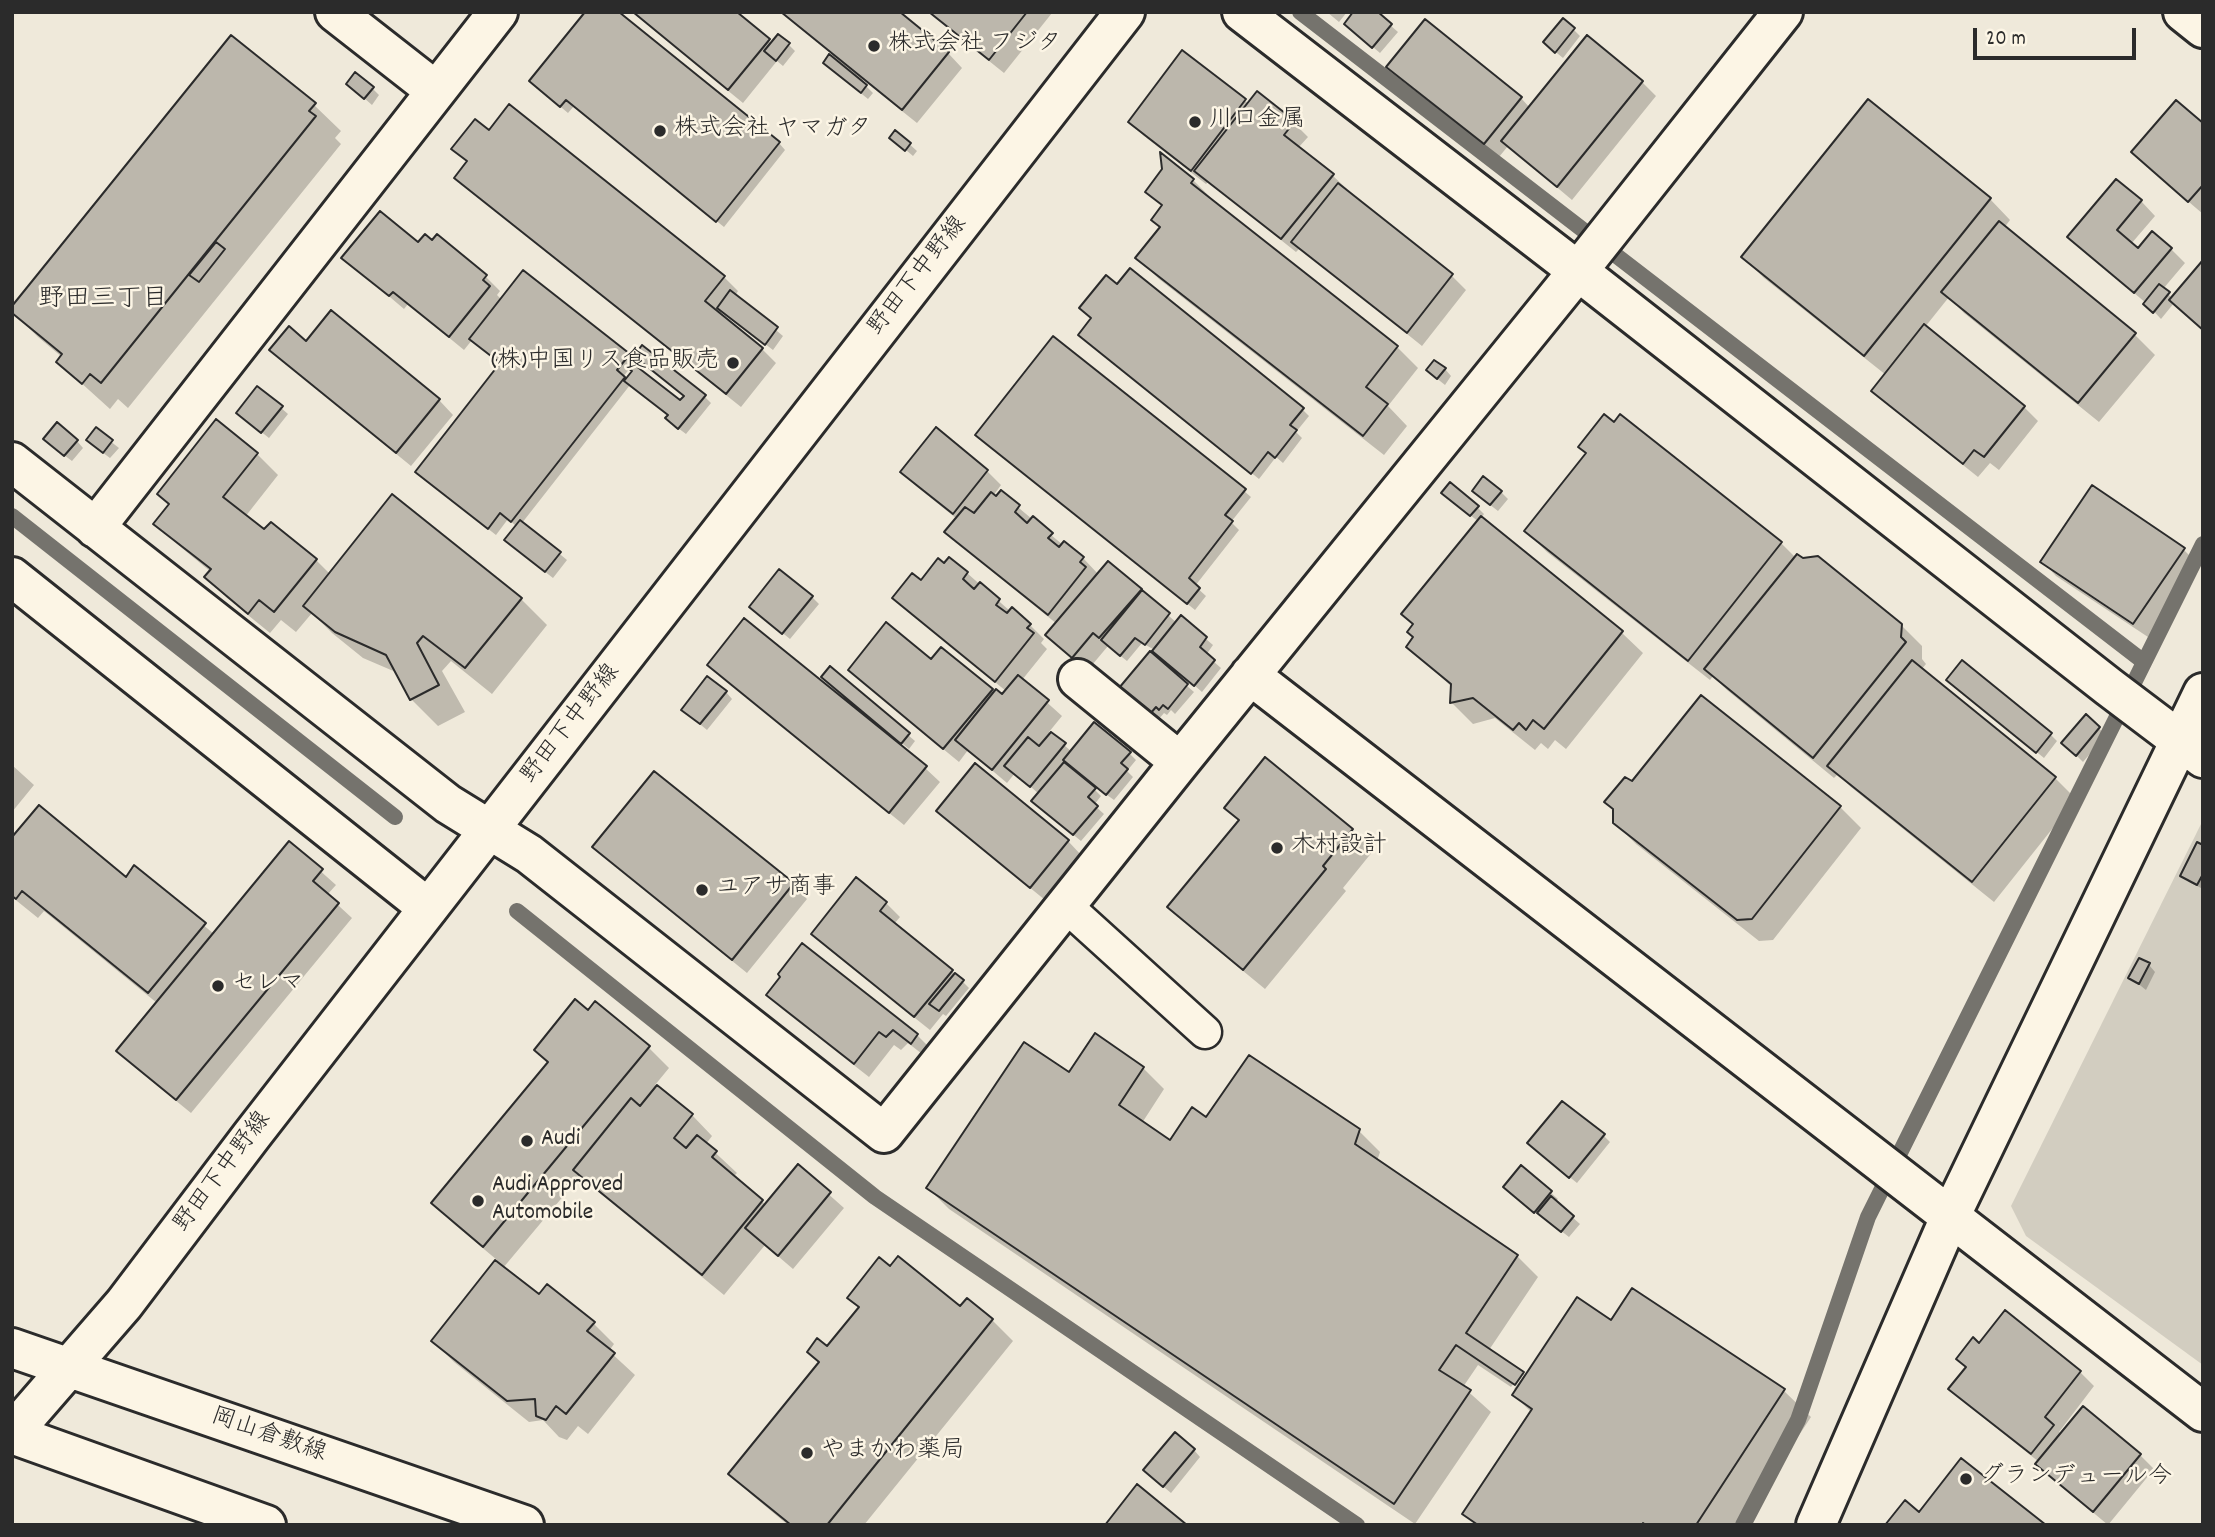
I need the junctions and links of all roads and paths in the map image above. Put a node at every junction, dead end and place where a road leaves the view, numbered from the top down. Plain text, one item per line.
1 (335, 12) edge
2 (498, 12) edge
3 (1125, 12) edge
4 (1242, 12) edge
5 (1783, 12) edge
6 (2183, 12) edge
7 (2203, 28) edge
8 (436, 92) junction
9 (1594, 251) junction
10 (12, 462) edge
11 (95, 528) junction
12 (12, 577) edge
13 (1250, 676) junction
14 (1078, 679) dead end
15 (2203, 693) edge
16 (2191, 749) edge
17 (1180, 762) junction
18 (490, 831) junction
19 (1066, 905) junction
20 (428, 908) junction
21 (1205, 1032) dead end
22 (1950, 1217) junction
23 (12, 1348) edge
24 (68, 1367) junction
25 (2200, 1405) edge
26 (12, 1434) edge
27 (266, 1525) edge
28 (524, 1525) edge
29 (1816, 1525) edge

1 - 8 street
2 - 8 street
3 - 18 street, 野田下中野線
4 - 9 street
5 - 9 street
6 - 7 street
8 - 11 street
9 - 13 street
9 - 16 street
10 - 11 street
11 - 18 street
12 - 20 street
13 - 17 street
13 - 22 street
14 - 17 street
15 - 16 street
16 - 22 street
17 - 19 street
18 - 19 street
18 - 20 street, 野田下中野線
19 - 21 lane
20 - 24 street, 野田下中野線
22 - 25 street
22 - 29 street
23 - 24 street, 岡山倉敷線
24 - 26 street, 野田下中野線
24 - 28 street, 岡山倉敷線
26 - 27 street

